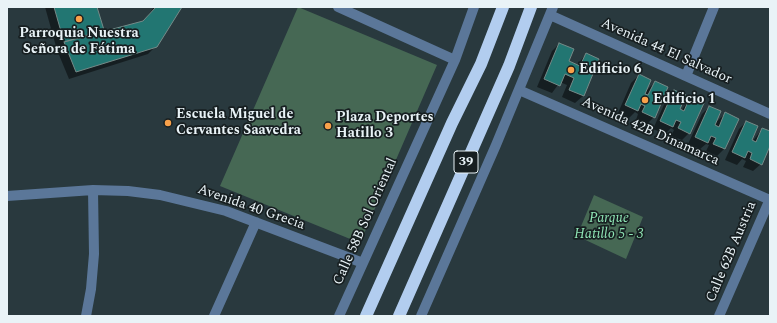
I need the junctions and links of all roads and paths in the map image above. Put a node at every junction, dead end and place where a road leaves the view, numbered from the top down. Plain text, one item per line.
1 (338, 7) edge
2 (474, 7) edge
3 (503, 7) edge
4 (531, 7) edge
5 (714, 7) edge
6 (552, 11) edge
7 (455, 60) junction
8 (686, 76) junction
9 (519, 90) junction
10 (770, 114) edge
11 (93, 190) junction
12 (7, 196) edge
13 (770, 200) edge
14 (256, 222) junction
15 (363, 263) junction
16 (86, 316) edge
17 (214, 316) edge
18 (339, 316) edge
19 (366, 316) edge
20 (399, 316) edge
21 (421, 316) edge
22 (719, 316) edge

1 - 7 street
2 - 7 street, Calle 58B Sol Oriental
3 - 19 highway, 39
4 - 20 highway, 39
5 - 8 street
6 - 8 street, Avenida 44 El Salvador
6 - 9 street
7 - 15 street, Calle 58B Sol Oriental
8 - 10 street, Avenida 44 El Salvador
9 - 13 street, Avenida 42B Dinamarca
9 - 21 street
11 - 12 street, Avenida 40 Grecia
11 - 14 street, Avenida 40 Grecia
11 - 16 street
13 - 22 street, Calle 62B Austria
14 - 15 street, Avenida 40 Grecia
14 - 17 street
15 - 18 street, Calle 58B Sol Oriental

